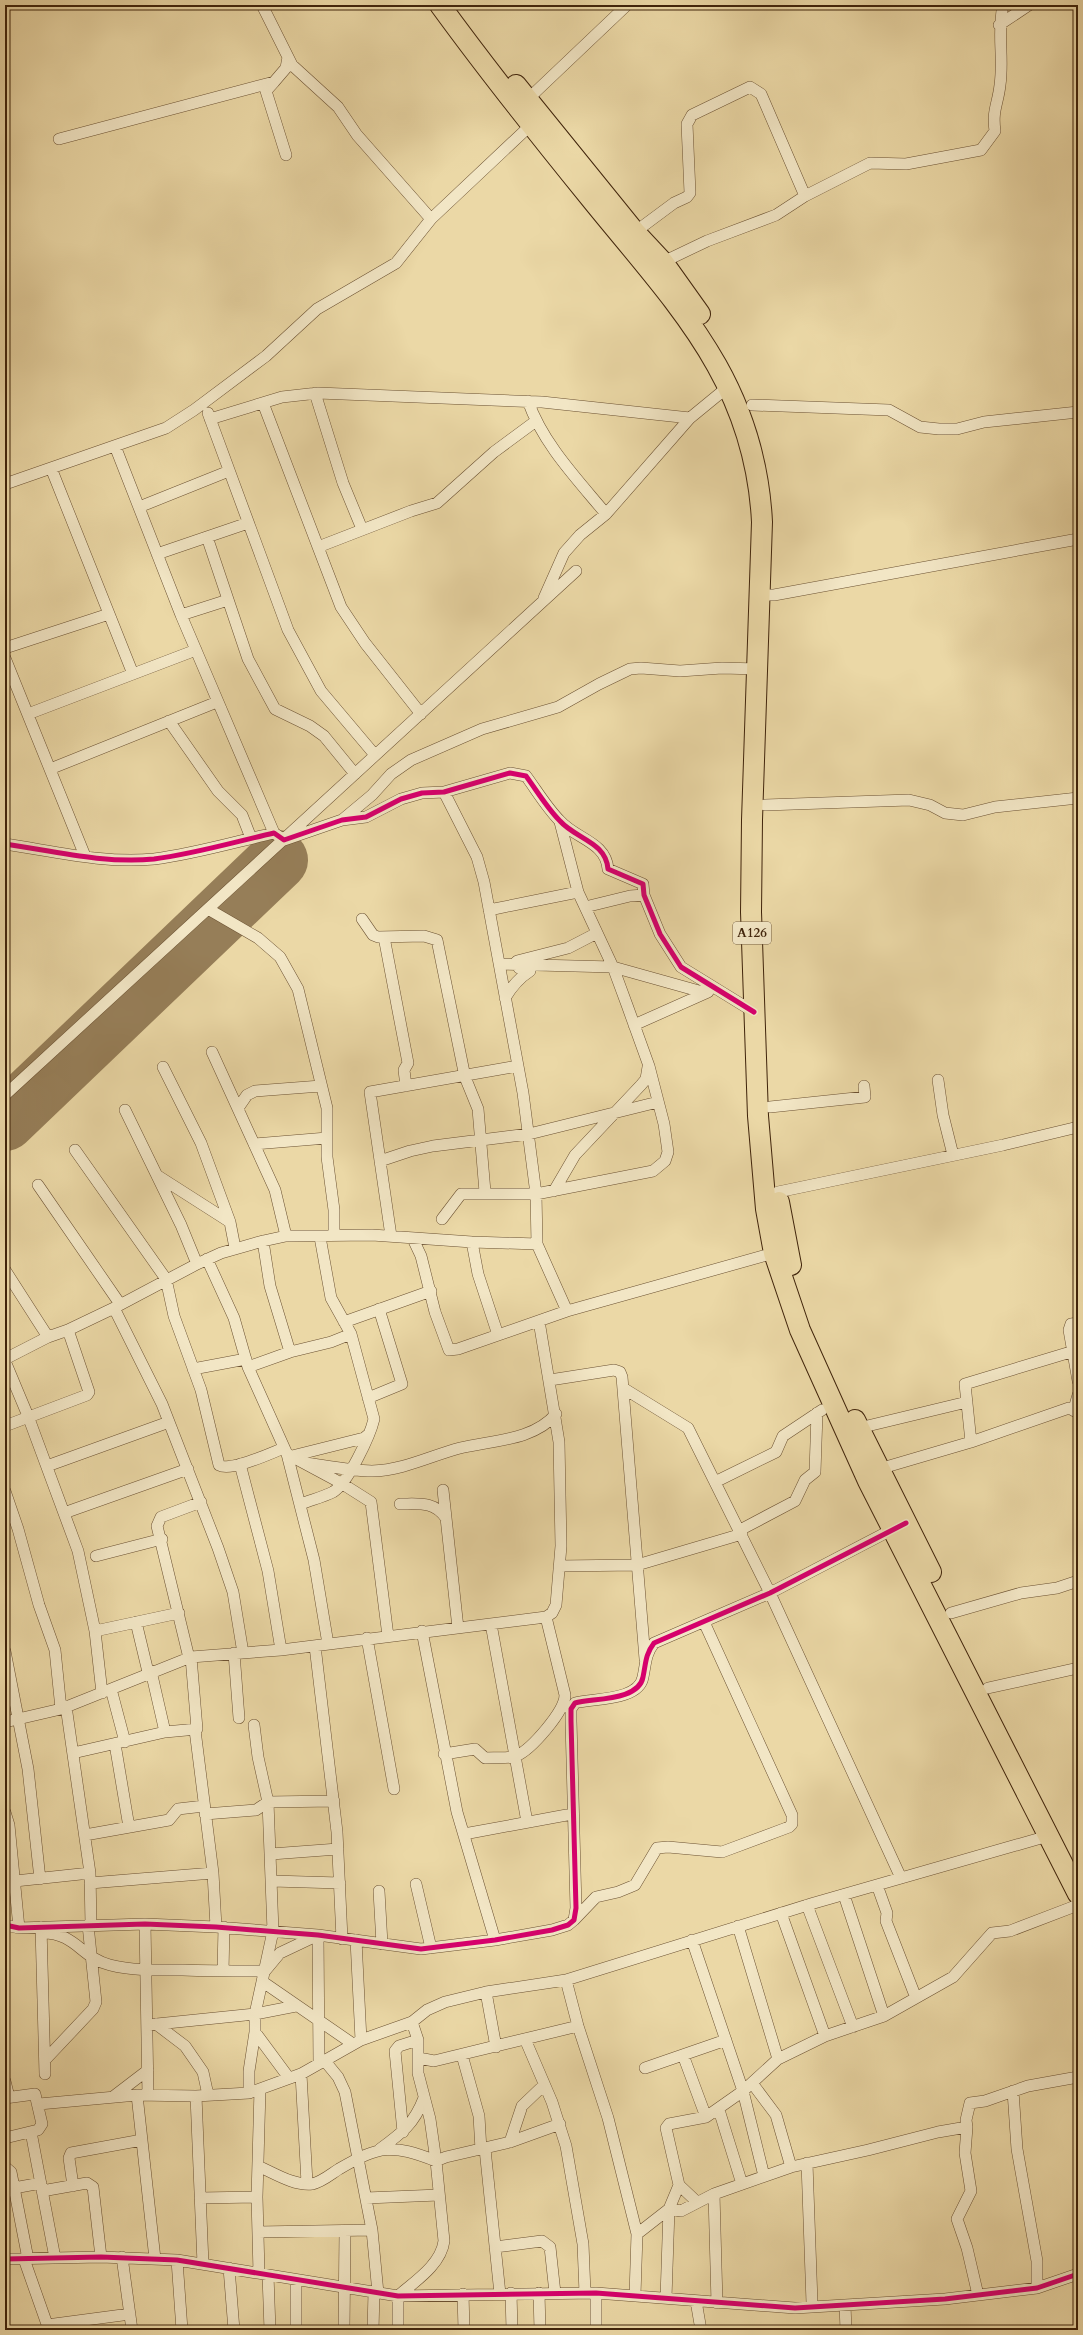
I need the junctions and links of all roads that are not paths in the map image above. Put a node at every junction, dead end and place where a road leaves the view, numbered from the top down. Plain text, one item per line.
1 (262, 5) edge
2 (440, 5) edge
3 (455, 5) edge
4 (627, 5) edge
5 (1003, 5) edge
6 (1029, 5) edge
7 (999, 25) junction
8 (288, 57) junction
9 (274, 82) junction
10 (528, 99) junction
11 (537, 120) junction
12 (60, 139) dead end
13 (286, 155) dead end
14 (804, 196) junction
15 (431, 219) junction
16 (635, 232) junction
17 (663, 262) junction
18 (729, 386) junction
19 (315, 393) junction
20 (528, 401) junction
21 (204, 403) junction
22 (263, 403) junction
23 (752, 405) junction
24 (1078, 412) edge
25 (210, 418) junction
26 (690, 418) junction
27 (536, 421) junction
28 (115, 446) junction
29 (51, 468) junction
30 (229, 471) junction
31 (5, 484) edge
32 (139, 507) junction
33 (606, 514) junction
34 (248, 523) junction
35 (362, 529) junction
36 (207, 537) junction
37 (1078, 540) edge
38 (318, 547) junction
39 (157, 554) junction
40 (576, 571) dead end
41 (767, 595) junction
42 (228, 600) junction
43 (542, 603) junction
44 (109, 614) junction
45 (181, 614) junction
46 (5, 648) edge
47 (196, 650) junction
48 (5, 658) edge
49 (758, 669) junction
50 (133, 674) junction
51 (217, 702) junction
52 (28, 714) junction
53 (421, 714) junction
54 (169, 721) junction
55 (375, 755) junction
56 (50, 768) junction
57 (355, 774) junction
58 (444, 792) junction
59 (1078, 798) edge
60 (765, 805) junction
61 (342, 820) junction
62 (560, 822) junction
63 (274, 832) junction
64 (251, 838) junction
65 (284, 840) junction
66 (5, 844) edge
67 (86, 856) junction
68 (578, 892) junction
69 (644, 895) junction
70 (585, 907) junction
71 (208, 909) junction
72 (489, 910) junction
73 (362, 919) dead end
74 (597, 933) junction
75 (384, 937) junction
76 (501, 965) junction
77 (613, 967) junction
78 (711, 991) junction
79 (505, 998) junction
80 (754, 1012) junction
81 (634, 1025) junction
82 (212, 1052) dead end
83 (518, 1066) junction
84 (649, 1066) junction
85 (163, 1067) dead end
86 (465, 1077) junction
87 (938, 1080) dead end
88 (322, 1086) junction
89 (406, 1086) junction
90 (864, 1086) dead end
91 (5, 1095) edge
92 (658, 1102) junction
93 (770, 1107) junction
94 (238, 1108) junction
95 (125, 1110) dead end
96 (614, 1113) junction
97 (1078, 1126) edge
98 (529, 1134) junction
99 (328, 1138) junction
100 (481, 1141) junction
101 (254, 1144) junction
102 (75, 1150) dead end
103 (953, 1155) junction
104 (380, 1161) junction
105 (158, 1175) junction
106 (38, 1185) dead end
107 (554, 1190) junction
108 (485, 1192) junction
109 (778, 1192) junction
110 (536, 1194) junction
111 (442, 1219) dead end
112 (230, 1222) junction
113 (334, 1234) junction
114 (286, 1236) junction
115 (391, 1236) junction
116 (320, 1237) junction
117 (413, 1238) junction
118 (263, 1241) junction
119 (472, 1242) junction
120 (537, 1244) junction
121 (235, 1248) junction
122 (774, 1253) junction
123 (202, 1261) junction
124 (5, 1270) edge
125 (166, 1279) junction
126 (430, 1291) junction
127 (117, 1306) junction
128 (379, 1309) junction
129 (567, 1311) junction
130 (539, 1321) junction
131 (344, 1322) junction
132 (1078, 1323) edge
133 (68, 1330) junction
134 (351, 1334) junction
135 (498, 1335) junction
136 (48, 1336) junction
137 (1074, 1351) junction
138 (290, 1352) junction
139 (6, 1358) edge
140 (247, 1363) junction
141 (193, 1370) junction
142 (1078, 1375) edge
143 (550, 1380) junction
144 (623, 1388) junction
145 (1078, 1395) edge
146 (368, 1398) junction
147 (966, 1402) junction
148 (825, 1408) junction
149 (1076, 1411) edge
150 (556, 1414) junction
151 (28, 1416) junction
152 (169, 1422) junction
153 (5, 1426) edge
154 (859, 1428) junction
155 (369, 1434) junction
156 (972, 1442) junction
157 (288, 1453) junction
158 (240, 1464) junction
159 (306, 1464) junction
160 (47, 1466) junction
161 (188, 1469) junction
162 (351, 1469) junction
163 (879, 1469) junction
164 (715, 1482) junction
165 (341, 1483) junction
166 (443, 1490) dead end
167 (5, 1492) edge
168 (200, 1502) junction
169 (301, 1504) junction
170 (400, 1504) dead end
171 (64, 1513) junction
172 (446, 1518) junction
173 (899, 1526) junction
174 (741, 1532) junction
175 (162, 1540) junction
176 (96, 1556) dead end
177 (638, 1565) junction
178 (559, 1566) junction
179 (1078, 1581) edge
180 (770, 1593) junction
181 (179, 1613) junction
182 (951, 1613) junction
183 (546, 1617) junction
184 (136, 1622) junction
185 (704, 1622) junction
186 (491, 1624) junction
187 (458, 1628) junction
188 (95, 1631) junction
189 (422, 1631) junction
190 (388, 1636) junction
191 (367, 1638) junction
192 (328, 1644) junction
193 (314, 1646) junction
194 (281, 1650) junction
195 (5, 1651) edge
196 (238, 1653) junction
197 (190, 1657) junction
198 (645, 1660) junction
199 (1078, 1668) edge
200 (150, 1672) junction
201 (988, 1688) junction
202 (106, 1691) junction
203 (63, 1708) junction
204 (239, 1718) dead end
205 (19, 1720) junction
206 (5, 1722) edge
207 (254, 1724) dead end
208 (195, 1730) junction
209 (165, 1732) junction
210 (120, 1743) junction
211 (73, 1753) junction
212 (444, 1754) junction
213 (515, 1756) junction
214 (394, 1789) dead end
215 (334, 1801) junction
216 (268, 1802) junction
217 (205, 1810) junction
218 (5, 1812) edge
219 (572, 1814) junction
220 (527, 1822) junction
221 (7, 1825) edge
222 (129, 1827) junction
223 (464, 1834) junction
224 (85, 1835) junction
225 (1048, 1836) junction
226 (338, 1849) junction
227 (271, 1854) junction
228 (1078, 1865) edge
229 (213, 1874) junction
230 (40, 1878) junction
231 (90, 1878) junction
232 (901, 1878) junction
233 (15, 1881) junction
234 (272, 1881) junction
235 (340, 1882) junction
236 (416, 1884) dead end
237 (877, 1885) junction
238 (379, 1891) dead end
239 (1078, 1894) edge
240 (844, 1895) junction
241 (807, 1905) junction
242 (1078, 1905) edge
243 (781, 1913) junction
244 (574, 1920) junction
245 (145, 1924) junction
246 (5, 1925) edge
247 (89, 1925) junction
248 (738, 1926) junction
249 (220, 1927) junction
250 (19, 1928) junction
251 (41, 1930) junction
252 (273, 1931) junction
253 (318, 1935) junction
254 (342, 1938) junction
255 (356, 1940) junction
256 (495, 1940) junction
257 (692, 1940) junction
258 (382, 1944) junction
259 (431, 1948) junction
260 (92, 1957) junction
261 (146, 1970) junction
262 (223, 1971) junction
263 (265, 1971) junction
264 (566, 1980) junction
265 (263, 1982) junction
266 (486, 1992) junction
267 (916, 1998) junction
268 (296, 2006) junction
269 (255, 2014) junction
270 (884, 2016) junction
271 (319, 2021) junction
272 (412, 2022) junction
273 (152, 2025) junction
274 (578, 2026) junction
275 (853, 2027) junction
276 (255, 2032) junction
277 (825, 2036) junction
278 (418, 2040) junction
279 (525, 2040) junction
280 (726, 2040) junction
281 (357, 2042) junction
282 (496, 2047) junction
283 (462, 2054) junction
284 (682, 2055) junction
285 (419, 2058) junction
286 (778, 2059) junction
287 (45, 2060) junction
288 (322, 2061) junction
289 (645, 2068) dead end
290 (148, 2070) junction
291 (45, 2074) dead end
292 (301, 2074) junction
293 (1078, 2077) edge
294 (289, 2078) junction
295 (5, 2080) edge
296 (752, 2083) junction
297 (544, 2085) junction
298 (260, 2089) junction
299 (743, 2091) junction
300 (1013, 2091) junction
301 (249, 2093) junction
302 (143, 2095) junction
303 (208, 2095) junction
304 (114, 2096) junction
305 (196, 2096) junction
306 (7, 2098) edge
307 (424, 2098) junction
308 (38, 2104) junction
309 (719, 2110) junction
310 (706, 2117) junction
311 (560, 2124) junction
312 (966, 2127) junction
313 (31, 2132) junction
314 (403, 2132) junction
315 (5, 2138) edge
316 (142, 2140) junction
317 (510, 2142) junction
318 (380, 2149) junction
319 (483, 2149) junction
320 (357, 2158) junction
321 (436, 2161) junction
322 (807, 2163) junction
323 (258, 2166) junction
324 (5, 2167) edge
325 (791, 2167) junction
326 (764, 2176) junction
327 (307, 2183) junction
328 (742, 2184) junction
329 (679, 2185) junction
330 (73, 2186) junction
331 (41, 2187) junction
332 (14, 2188) junction
333 (714, 2194) junction
334 (439, 2195) junction
335 (257, 2197) junction
336 (200, 2198) junction
337 (366, 2198) junction
338 (696, 2202) junction
339 (669, 2209) junction
340 (372, 2230) junction
341 (345, 2231) junction
342 (258, 2232) junction
343 (637, 2234) junction
344 (495, 2247) junction
345 (101, 2257) junction
346 (122, 2257) junction
347 (55, 2258) junction
348 (5, 2259) edge
349 (26, 2259) junction
350 (155, 2259) junction
351 (177, 2260) junction
352 (202, 2264) junction
353 (229, 2268) junction
354 (264, 2274) junction
355 (1078, 2274) edge
356 (296, 2280) junction
357 (345, 2288) junction
358 (1037, 2288) junction
359 (376, 2293) junction
360 (505, 2293) junction
361 (539, 2293) junction
362 (555, 2293) junction
363 (591, 2293) junction
364 (463, 2294) junction
365 (635, 2295) junction
366 (978, 2295) junction
367 (398, 2296) junction
368 (666, 2298) junction
369 (696, 2301) junction
370 (717, 2303) junction
371 (812, 2303) dead end
372 (845, 2305) junction
373 (130, 2314) junction
374 (48, 2328) edge
375 (132, 2330) edge
376 (182, 2330) edge
377 (234, 2330) edge
378 (270, 2330) edge
379 (296, 2330) edge
380 (344, 2330) edge
381 (372, 2330) edge
382 (398, 2330) edge
383 (464, 2330) edge
384 (512, 2330) edge
385 (540, 2330) edge
386 (596, 2330) edge
387 (701, 2330) edge
388 (846, 2330) edge

1 - 8 street
2 - 11 highway, A126
3 - 10 highway, A126
4 - 10 street
5 - 7 street
6 - 7 street
7 - 14 street
8 - 9 street
8 - 15 street
9 - 12 street
9 - 13 street
10 - 11 highway, A126
11 - 15 street
11 - 16 highway, A126
11 - 18 highway, A126
14 - 16 street
14 - 17 street
15 - 21 street
16 - 17 highway, A126
17 - 23 highway, A126
18 - 26 street
18 - 41 highway, A126
19 - 20 street
19 - 22 street
19 - 35 street
20 - 26 street
20 - 27 street
21 - 25 street
21 - 28 street
22 - 25 street
22 - 38 street
23 - 24 street
23 - 41 highway, A126
25 - 30 street
26 - 33 street
27 - 33 street
27 - 35 street
28 - 29 street
28 - 32 street
29 - 31 street
29 - 44 street
30 - 32 street
30 - 34 street
32 - 39 street
33 - 43 street
34 - 36 street
34 - 55 street
35 - 38 street
36 - 39 street
36 - 42 street
37 - 41 street
38 - 53 street
39 - 45 street
40 - 43 street
41 - 49 highway, A126
41 - 60 highway, A126
42 - 45 street
42 - 57 street
43 - 53 street
44 - 46 street
44 - 50 street
45 - 47 street
47 - 50 street
47 - 51 street
48 - 52 street
49 - 61 street
49 - 80 highway, A126
50 - 52 street
51 - 54 street
51 - 63 street
52 - 56 street
53 - 55 street
54 - 56 street
54 - 64 street
55 - 57 street
56 - 67 street
57 - 65 street
58 - 61 street
58 - 62 street
58 - 72 street
59 - 60 street
60 - 93 highway, A126
61 - 65 street
62 - 68 street
62 - 69 street
63 - 64 street
63 - 65 street
64 - 67 street
65 - 71 street
66 - 67 street
68 - 70 street
68 - 72 street
69 - 70 street
69 - 78 street
70 - 74 street
71 - 88 street
71 - 91 street
72 - 76 street
73 - 75 street
74 - 76 street
74 - 77 street
75 - 86 street
75 - 89 street
76 - 77 street
76 - 79 street
76 - 79 street
77 - 78 street
77 - 81 street
78 - 80 street
78 - 81 street
79 - 83 street
80 - 122 highway, A126
81 - 84 street
82 - 94 street
83 - 86 street
83 - 98 street
84 - 92 street
84 - 96 street
85 - 112 street
86 - 89 street
86 - 100 street
87 - 103 street
88 - 94 street
88 - 99 street
89 - 104 street
90 - 93 street
92 - 96 street
92 - 107 street
93 - 109 highway, A126
94 - 101 street
95 - 105 street
96 - 98 street
96 - 107 street
97 - 103 street
98 - 100 street
98 - 110 street
99 - 101 street
99 - 113 street
100 - 104 street
100 - 108 street
101 - 114 street
102 - 125 street
103 - 109 street
104 - 115 street
105 - 112 street
105 - 123 street
106 - 127 street
107 - 110 street
108 - 110 street
108 - 111 street
109 - 154 highway, A126
110 - 120 street
112 - 121 street
113 - 115 street
113 - 116 street
114 - 116 street
114 - 118 street
115 - 117 street
116 - 131 street
117 - 119 street
117 - 126 street
118 - 121 street
118 - 138 street
119 - 120 street
119 - 135 street
120 - 129 street
121 - 123 street
122 - 129 street
122 - 148 highway, A126
123 - 125 street
123 - 140 street
124 - 136 street
125 - 127 street
125 - 141 street
126 - 128 street
126 - 135 street
127 - 133 street
127 - 152 street
128 - 131 street
128 - 146 street
129 - 130 street
130 - 135 street
130 - 143 street
131 - 134 street
132 - 137 street
133 - 136 street
133 - 151 street
134 - 138 street
134 - 146 street
136 - 139 street
137 - 142 street
137 - 147 street
138 - 140 street
139 - 151 street
140 - 141 street
140 - 157 street
141 - 158 street
143 - 144 street
143 - 150 street
144 - 164 street
144 - 177 street
145 - 149 street
146 - 155 street
147 - 154 street
147 - 156 street
148 - 164 street
148 - 173 highway, A126
148 - 174 street
149 - 156 street
150 - 162 street
150 - 178 street
151 - 153 street
151 - 160 street
152 - 160 street
152 - 161 street
154 - 163 highway, A126
155 - 157 street
155 - 162 street
156 - 163 street
157 - 158 street
157 - 159 street
157 - 169 street
158 - 194 street
159 - 162 street
159 - 165 street
160 - 171 street
161 - 168 street
161 - 171 street
162 - 165 street
163 - 173 highway, A126
164 - 174 street
165 - 169 street
165 - 190 street
166 - 172 street
167 - 203 street
168 - 175 street
168 - 196 street
169 - 192 street
170 - 172 street
171 - 188 street
172 - 187 street
173 - 180 street
173 - 182 highway, A126
173 - 225 highway, A126
174 - 177 street
174 - 180 street
175 - 176 street
175 - 181 street
177 - 178 street
177 - 198 street
178 - 183 street
179 - 182 street
180 - 185 street
180 - 232 street
181 - 184 street
181 - 197 street
182 - 201 highway, A126
183 - 186 street
183 - 213 street
184 - 188 street
184 - 200 street
185 - 198 street
185 - 244 street
186 - 187 street
186 - 213 street
187 - 189 street
188 - 202 street
189 - 190 street
189 - 212 street
190 - 191 street
191 - 192 street
191 - 214 street
192 - 193 street
193 - 194 street
193 - 215 street
194 - 196 street
195 - 205 street
196 - 197 street
196 - 204 street
197 - 200 street
197 - 208 street
198 - 219 street
199 - 201 street
200 - 202 street
200 - 209 street
201 - 228 highway, A126
202 - 203 street
202 - 210 street
203 - 205 street
203 - 211 street
205 - 206 street
205 - 230 street
207 - 216 street
208 - 209 street
208 - 217 street
209 - 210 street
210 - 211 street
210 - 222 street
211 - 224 street
212 - 213 street
212 - 223 street
213 - 220 street
215 - 216 street
215 - 226 street
216 - 217 street
216 - 227 street
217 - 222 street
217 - 229 street
218 - 221 street
219 - 220 street
219 - 244 street
220 - 223 street
221 - 233 street
222 - 224 street
223 - 256 street
224 - 231 street
225 - 232 street
225 - 239 highway, A126
226 - 227 street
226 - 235 street
227 - 234 street
229 - 231 street
229 - 249 street
230 - 231 street
230 - 233 street
231 - 247 street
232 - 237 street
233 - 250 street
234 - 235 street
234 - 252 street
235 - 254 street
236 - 259 street
237 - 240 street
237 - 267 street
238 - 258 street
240 - 241 street
240 - 270 street
241 - 243 street
241 - 275 street
242 - 267 street
243 - 248 street
243 - 277 street
244 - 256 street
245 - 247 street
245 - 249 street
245 - 261 street
246 - 250 street
247 - 251 street
247 - 260 street
248 - 257 street
248 - 286 street
249 - 252 street
249 - 262 street
250 - 251 street
251 - 260 street
251 - 287 street
252 - 253 street
252 - 263 street
253 - 254 street
253 - 263 street
253 - 271 street
254 - 255 street
255 - 258 street
255 - 281 street
256 - 259 street
257 - 264 street
257 - 280 street
258 - 259 street
260 - 261 street
260 - 287 street
261 - 262 street
261 - 273 street
262 - 263 street
263 - 265 street
264 - 266 street
264 - 274 street
265 - 268 street
265 - 269 street
266 - 272 street
266 - 282 street
267 - 270 street
268 - 269 street
268 - 271 street
269 - 273 street
269 - 276 street
270 - 275 street
271 - 281 street
271 - 288 street
272 - 278 street
272 - 281 street
273 - 290 street
273 - 303 street
274 - 279 street
274 - 343 street
275 - 277 street
276 - 294 street
276 - 301 street
277 - 286 street
278 - 285 street
278 - 314 street
279 - 282 street
279 - 297 street
280 - 284 street
280 - 299 street
281 - 288 street
282 - 283 street
283 - 285 street
283 - 319 street
284 - 289 street
284 - 310 street
285 - 307 street
286 - 296 street
287 - 291 street
288 - 292 street
288 - 320 street
290 - 302 street
290 - 304 street
292 - 294 street
292 - 327 street
293 - 300 street
294 - 298 street
295 - 306 street
296 - 299 street
296 - 325 street
297 - 311 street
297 - 317 street
298 - 301 street
298 - 323 street
299 - 309 street
299 - 326 street
300 - 312 street
300 - 358 street
301 - 303 street
302 - 304 street
302 - 305 street
302 - 316 street
303 - 305 street
304 - 308 street
305 - 336 street
306 - 308 street
307 - 314 street
307 - 321 street
308 - 313 street
309 - 310 street
309 - 328 street
310 - 329 street
311 - 317 street
311 - 363 street
312 - 322 street
312 - 366 street
313 - 315 street
313 - 331 street
314 - 318 street
316 - 330 street
316 - 350 street
317 - 319 street
318 - 320 street
318 - 321 street
319 - 321 street
319 - 344 street
320 - 327 street
320 - 337 street
321 - 334 street
322 - 325 street
322 - 371 street
323 - 327 street
323 - 335 street
324 - 332 street
325 - 326 street
326 - 328 street
328 - 333 street
329 - 338 street
329 - 339 street
330 - 331 street
330 - 345 street
331 - 332 street
331 - 347 street
332 - 349 street
333 - 338 street
333 - 370 street
334 - 337 street
334 - 367 street
335 - 336 street
335 - 342 street
336 - 352 street
337 - 340 street
338 - 339 street
339 - 343 street
339 - 368 street
340 - 341 street
340 - 359 street
341 - 342 street
341 - 357 street
342 - 354 street
343 - 365 street
344 - 360 street
344 - 362 street
345 - 346 street
345 - 347 street
346 - 350 street
346 - 373 street
347 - 349 street
348 - 349 street
349 - 374 street
350 - 351 street
351 - 352 street
351 - 376 street
352 - 353 street
353 - 354 street
353 - 377 street
354 - 356 street
354 - 378 street
355 - 358 street
356 - 357 street
356 - 379 street
357 - 359 street
357 - 380 street
358 - 366 street
359 - 367 street
359 - 381 street
360 - 361 street
360 - 364 street
360 - 384 street
361 - 362 street
361 - 385 street
362 - 363 street
363 - 365 street
363 - 386 street
364 - 367 street
364 - 383 street
365 - 368 street
366 - 372 street
367 - 382 street
368 - 369 street
369 - 370 street
369 - 387 street
370 - 372 street
372 - 388 street
373 - 374 street
373 - 375 street

